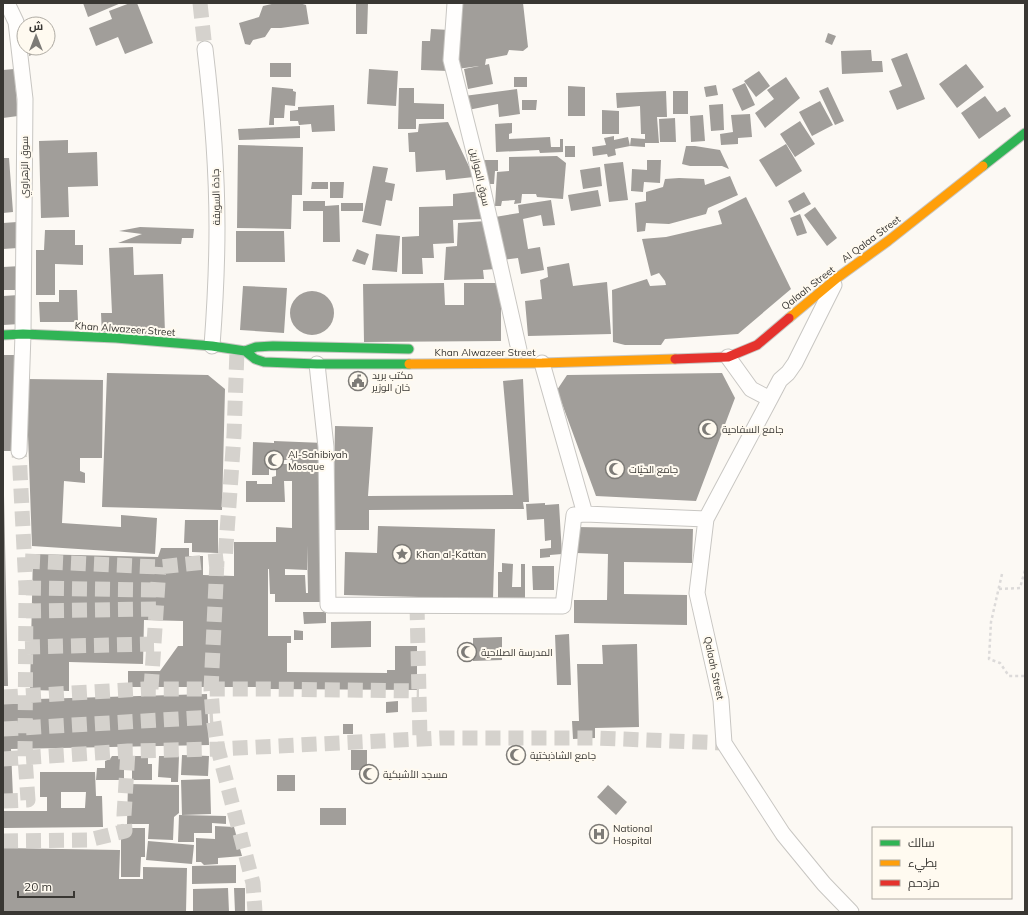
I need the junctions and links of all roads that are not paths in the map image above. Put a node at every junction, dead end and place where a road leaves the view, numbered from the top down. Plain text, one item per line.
1 (7, 3) edge
2 (455, 3) edge
3 (205, 49) tunnel mouth
4 (1025, 133) edge
5 (837, 278) junction
6 (23, 334) junction
7 (3, 335) edge
8 (212, 346) junction
9 (421, 349) dead end
10 (519, 350) dead end
11 (245, 351) junction
12 (728, 357) junction
13 (542, 363) junction
14 (317, 364) junction
15 (770, 399) junction
16 (19, 451) tunnel mouth
17 (585, 514) junction
18 (706, 519) junction
19 (851, 912) edge

1 - 6 street, سوق الزهراوي
2 - 10 street, سوق الموازين
3 - 8 street, جادة السويقة
4 - 5 street, Al Qalaa Street
5 - 12 street, Al Qalaa Street
5 - 15 street, Qalaah Street
6 - 7 street, Khan Alwazeer Street
6 - 8 street, Khan Alwazeer Street
6 - 16 street, سوق الزهراوي
8 - 11 street, Khan Alwazeer Street
9 - 11 street, Khan Alwazeer Street
11 - 14 street, Khan Alwazeer Street
12 - 13 street, Khan Alwazeer Street
12 - 15 street
13 - 14 street, Khan Alwazeer Street
13 - 17 street
14 - 17 street
15 - 18 street, Qalaah Street
17 - 18 street
18 - 19 street, Qalaah Street

